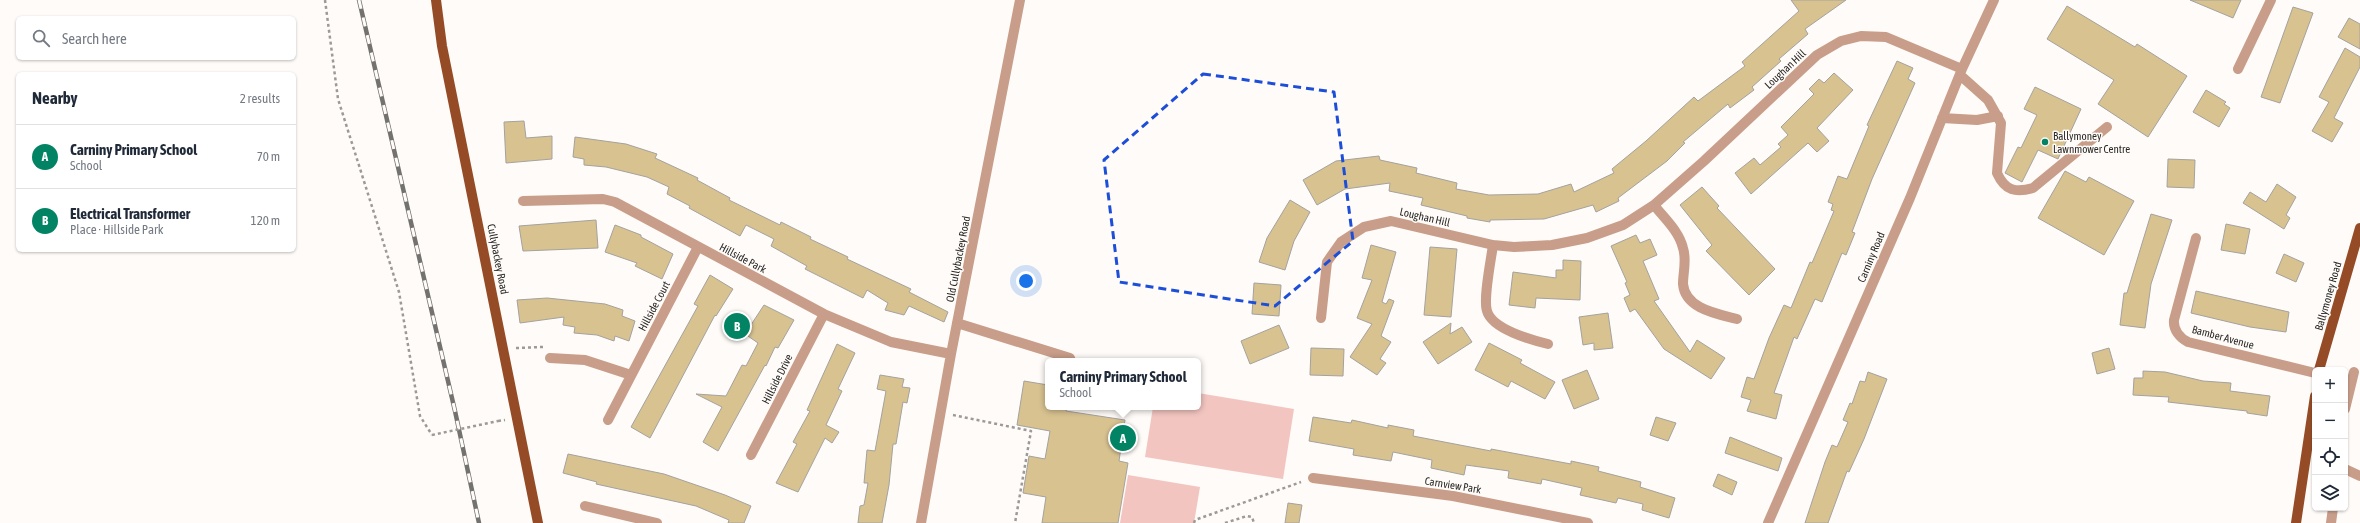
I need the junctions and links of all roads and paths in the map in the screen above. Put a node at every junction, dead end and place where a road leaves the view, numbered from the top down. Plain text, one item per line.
1 (325, 0) edge
2 (436, 0) edge
3 (1020, 0) edge
4 (1994, 0) edge
5 (2271, 0) edge
6 (2238, 69) dead end
7 (1961, 72) junction
8 (1998, 116) junction
9 (1942, 118) junction
10 (2107, 127) dead end
11 (524, 201) dead end
12 (1654, 205) junction
13 (2360, 231) edge
14 (2196, 238) dead end
15 (1493, 245) junction
16 (698, 247) junction
17 (824, 314) junction
18 (1321, 318) dead end
19 (1736, 319) dead end
20 (957, 323) junction
21 (1548, 344) dead end
22 (503, 347) junction
23 (951, 354) junction
24 (550, 358) joint
25 (1070, 358) edge
26 (2320, 367) edge
27 (2312, 372) edge
28 (2354, 372) dead end
29 (631, 375) junction
30 (2314, 403) edge
31 (2346, 403) edge
32 (941, 413) junction
33 (608, 420) dead end
34 (498, 421) dead end
35 (751, 455) dead end
36 (2348, 470) edge
37 (2360, 476) edge
38 (1313, 478) joint
39 (585, 506) dead end
40 (2333, 511) edge
41 (623, 514) junction
42 (538, 523) edge
43 (617, 523) edge
44 (657, 523) edge
45 (921, 523) edge
46 (1015, 523) edge
47 (1194, 523) edge
48 (1225, 523) edge
49 (1254, 523) edge
50 (1588, 523) edge
51 (1768, 523) edge
52 (2296, 523) edge
53 (2331, 523) edge

1 - 34 path, bridge
2 - 22 main road, Cullybackey Road
3 - 20 street, Old Cullybackey Road
4 - 7 street, Carniny Road
5 - 6 street
7 - 8 street, Loughan Hill
7 - 9 street, Carniny Road
7 - 12 street, Loughan Hill
8 - 9 street
8 - 10 street
9 - 51 street, Carniny Road
11 - 16 street, Hillside Park
12 - 15 street, Loughan Hill
12 - 19 street
13 - 26 main road, Ballymoney Road
14 - 27 street, Bamber Avenue
15 - 18 street, Loughan Hill
15 - 21 street
16 - 17 street, Hillside Park
16 - 29 street, Hillside Court
17 - 23 street, Hillside Park
17 - 35 street, Hillside Drive
20 - 23 street, Old Cullybackey Road
20 - 25 street
22 - 24 path
22 - 42 main road, Cullybackey Road
23 - 32 street, Old Cullybackey Road
24 - 29 street
28 - 31 street
29 - 33 street, Hillside Court
30 - 52 main road
32 - 45 street, Old Cullybackey Road
32 - 46 path
36 - 37 street
38 - 47 path
38 - 50 street, Carnview Park
39 - 41 street
40 - 53 street
41 - 43 street
41 - 44 street
48 - 49 path

